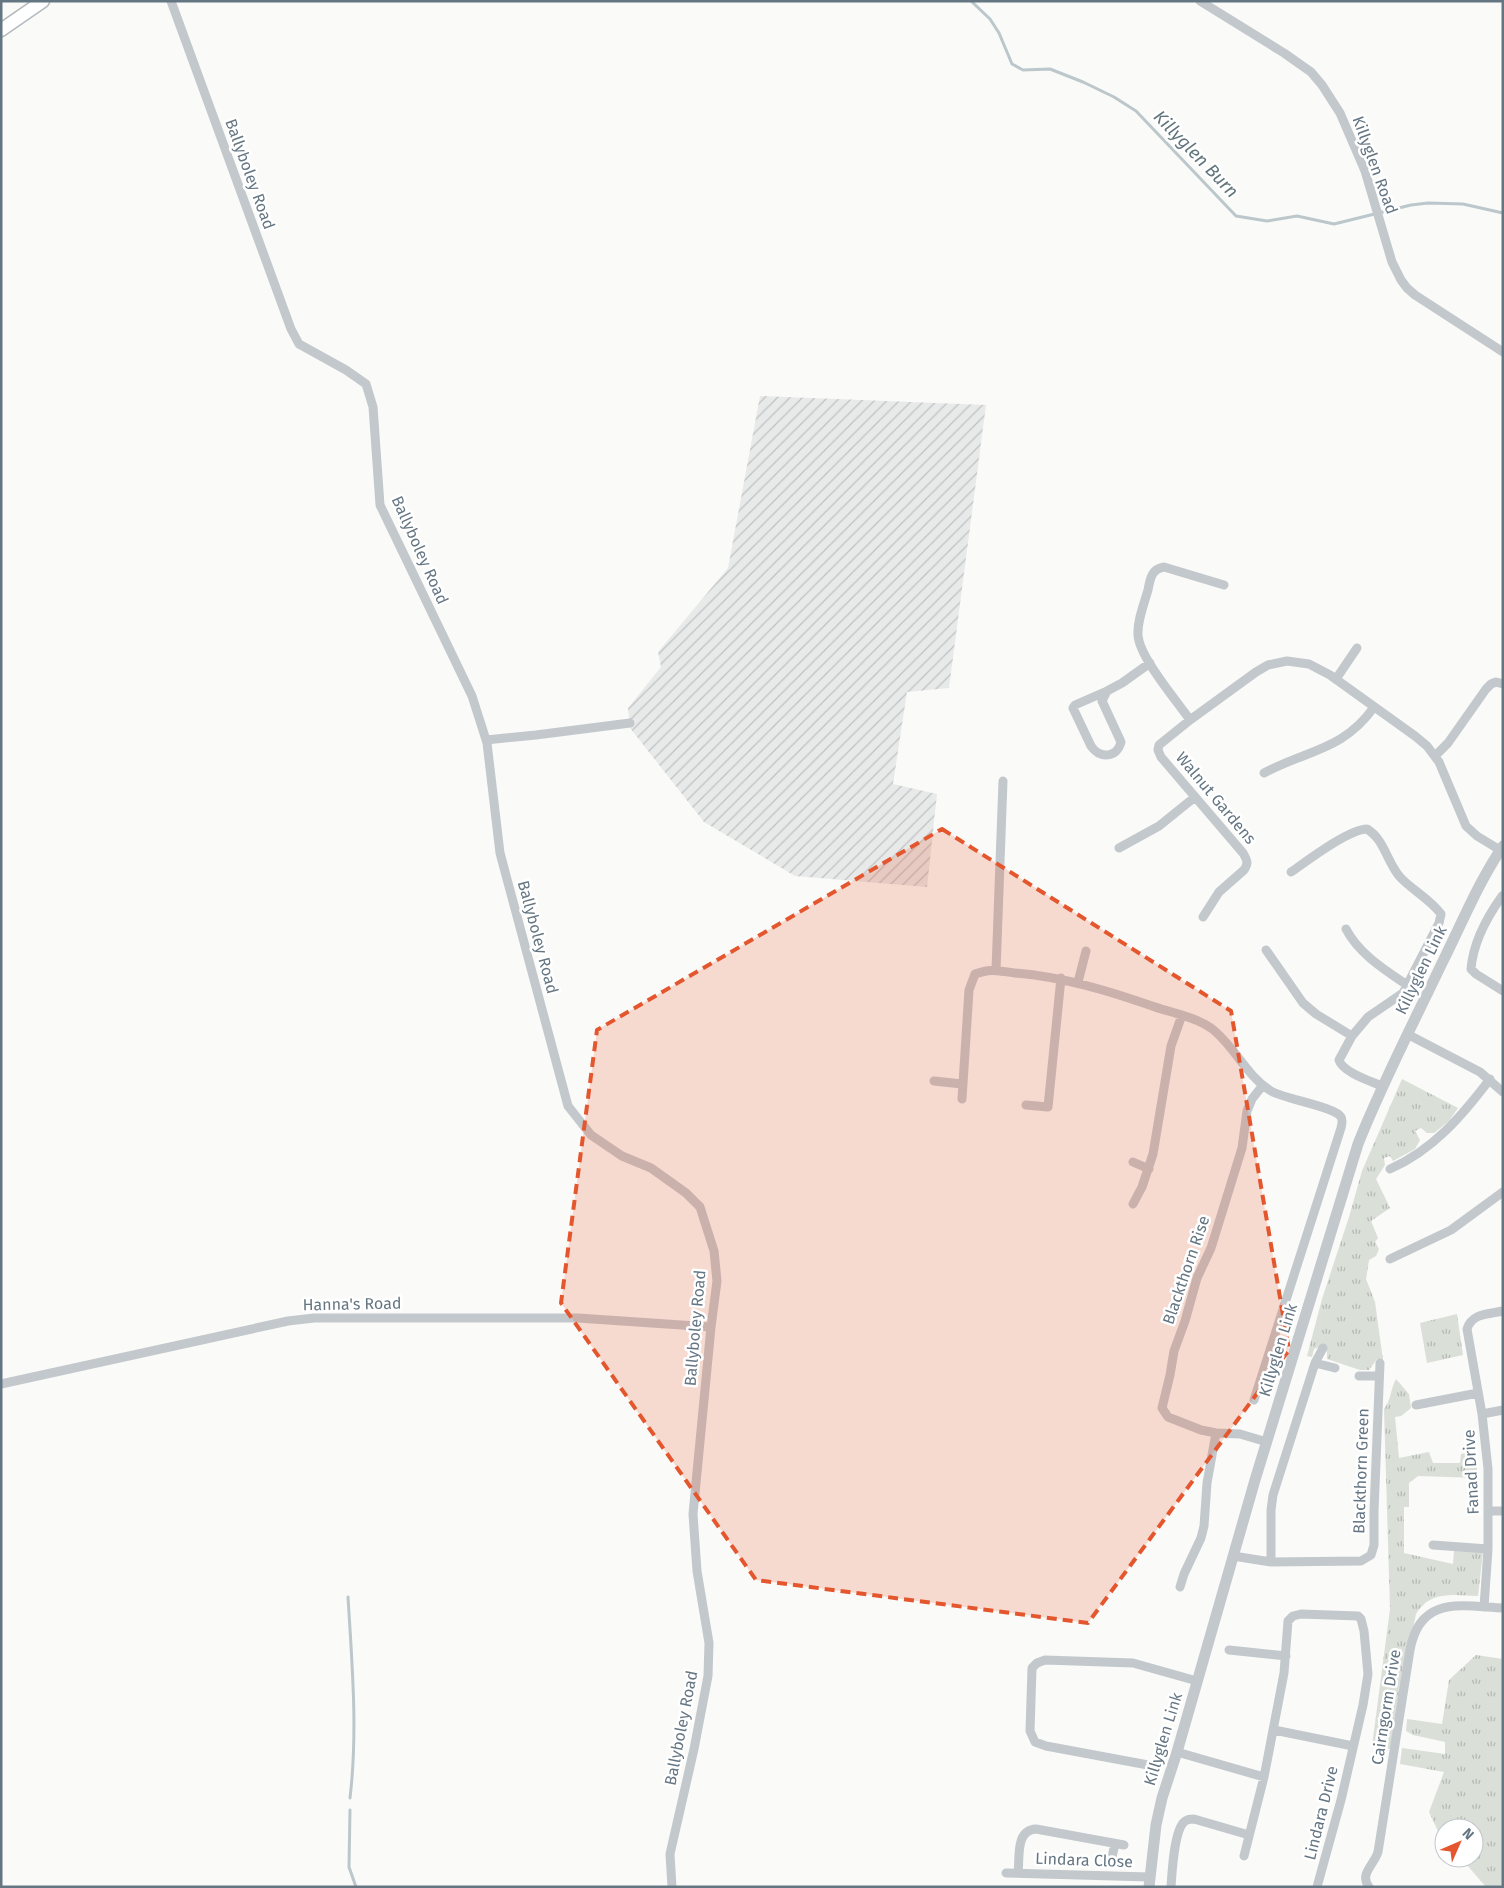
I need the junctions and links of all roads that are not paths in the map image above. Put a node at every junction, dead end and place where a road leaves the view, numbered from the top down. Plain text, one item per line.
1 (43, 1) edge
2 (172, 1) edge
3 (1200, 1) edge
4 (1, 30) edge
5 (1503, 352) edge
6 (1224, 585) dead end
7 (1358, 648) dead end
8 (1150, 663) junction
9 (1336, 679) junction
10 (1503, 684) edge
11 (1107, 691) junction
12 (1374, 707) junction
13 (1190, 720) junction
14 (630, 723) dead end
15 (486, 740) junction
16 (1435, 756) junction
17 (1264, 772) dead end
18 (1003, 781) dead end
19 (1195, 797) junction
20 (1119, 848) dead end
21 (1502, 848) edge
22 (1291, 872) dead end
23 (1502, 896) dead end
24 (1203, 917) dead end
25 (1346, 930) dead end
26 (1266, 950) dead end
27 (1086, 951) dead end
28 (996, 970) junction
29 (1061, 978) junction
30 (1078, 982) junction
31 (1408, 985) junction
32 (1503, 991) edge
33 (1182, 1015) junction
34 (1407, 1034) junction
35 (1352, 1036) junction
36 (1490, 1079) junction
37 (934, 1081) dead end
38 (962, 1084) junction
39 (1263, 1085) junction
40 (1382, 1086) junction
41 (1503, 1092) edge
42 (962, 1099) dead end
43 (1026, 1105) dead end
44 (1133, 1162) dead end
45 (1149, 1169) junction
46 (1390, 1169) dead end
47 (1503, 1192) edge
48 (1134, 1204) dead end
49 (1390, 1259) dead end
50 (1503, 1311) edge
51 (711, 1327) junction
52 (1324, 1348) dead end
53 (1315, 1363) junction
54 (1380, 1363) dead end
55 (1335, 1368) dead end
56 (1359, 1376) dead end
57 (1379, 1376) junction
58 (1, 1384) edge
59 (1478, 1393) junction
60 (1254, 1400) dead end
61 (1416, 1405) dead end
62 (1503, 1410) edge
63 (1482, 1414) junction
64 (1216, 1434) junction
65 (1267, 1442) junction
66 (1503, 1510) edge
67 (1489, 1511) junction
68 (1433, 1545) dead end
69 (1488, 1549) junction
70 (1234, 1556) junction
71 (1272, 1562) junction
72 (1180, 1587) dead end
73 (1484, 1607) junction
74 (1503, 1608) edge
75 (1229, 1650) dead end
76 (1286, 1656) junction
77 (1197, 1680) junction
78 (1274, 1730) junction
79 (1353, 1746) junction
80 (1177, 1752) junction
81 (1148, 1765) dead end
82 (1264, 1777) junction
83 (1249, 1835) junction
84 (1244, 1856) dead end
85 (1112, 1857) dead end
86 (1006, 1873) dead end
87 (1018, 1873) junction
88 (1149, 1882) edge
89 (1367, 1884) edge
90 (672, 1887) edge
91 (1171, 1887) edge
92 (1317, 1887) edge

1 - 4 main road
2 - 15 street, Ballyboley Road
3 - 5 street, Killyglen Road
6 - 8 street
7 - 9 street
8 - 11 street
8 - 13 street
9 - 12 street, Walnut Gardens
9 - 13 street, Walnut Gardens
10 - 16 street
11 - 11 street
12 - 16 street, Walnut Gardens
12 - 17 street
13 - 19 street, Walnut Gardens
14 - 15 street
15 - 51 street, Ballyboley Road
16 - 21 street, Walnut Gardens
18 - 28 street
19 - 20 street
19 - 24 street, Walnut Gardens
21 - 34 street, Killyglen Link
22 - 31 street
23 - 32 street
25 - 31 street
26 - 35 street
27 - 30 street
28 - 29 street
28 - 38 street
29 - 30 street
29 - 43 street
30 - 33 street
31 - 35 street
33 - 39 street
33 - 45 street
34 - 36 street
34 - 40 street, Killyglen Link
35 - 40 street
36 - 41 street
36 - 46 street
37 - 38 street
38 - 42 street
39 - 60 street
39 - 64 street, Blackthorn Rise
40 - 65 street, Killyglen Link
44 - 45 street
45 - 48 street
47 - 49 street
50 - 59 street, Fanad Drive
51 - 58 street, Hanna's Road
51 - 90 street, Ballyboley Road
52 - 53 street
53 - 55 street
53 - 71 street
54 - 57 street, Blackthorn Green
56 - 57 street
57 - 71 street, Blackthorn Green
59 - 61 street
59 - 63 street, Fanad Drive
62 - 63 street
63 - 67 street, Fanad Drive
64 - 65 street, Blackthorn Rise
64 - 72 street
65 - 70 street, Killyglen Link
66 - 67 street
67 - 69 street, Fanad Drive
68 - 69 street
69 - 73 street, Fanad Drive
70 - 71 street, Blackthorn Green
70 - 77 street, Killyglen Link
73 - 74 street, Cairngorm Drive
73 - 89 street, Cairngorm Drive
75 - 76 street
76 - 78 street, Lindara Drive
76 - 79 street, Lindara Drive
77 - 80 street, Killyglen Link
77 - 81 street
78 - 79 street, Lindara Drive
78 - 82 street, Lindara Drive
79 - 92 street, Lindara Drive
80 - 82 street
80 - 88 street, Killyglen Link
82 - 83 street, Lindara Drive
83 - 84 street, Lindara Drive
83 - 91 street
85 - 87 street, Lindara Close
86 - 87 street, Lindara Close
87 - 88 street, Lindara Close

